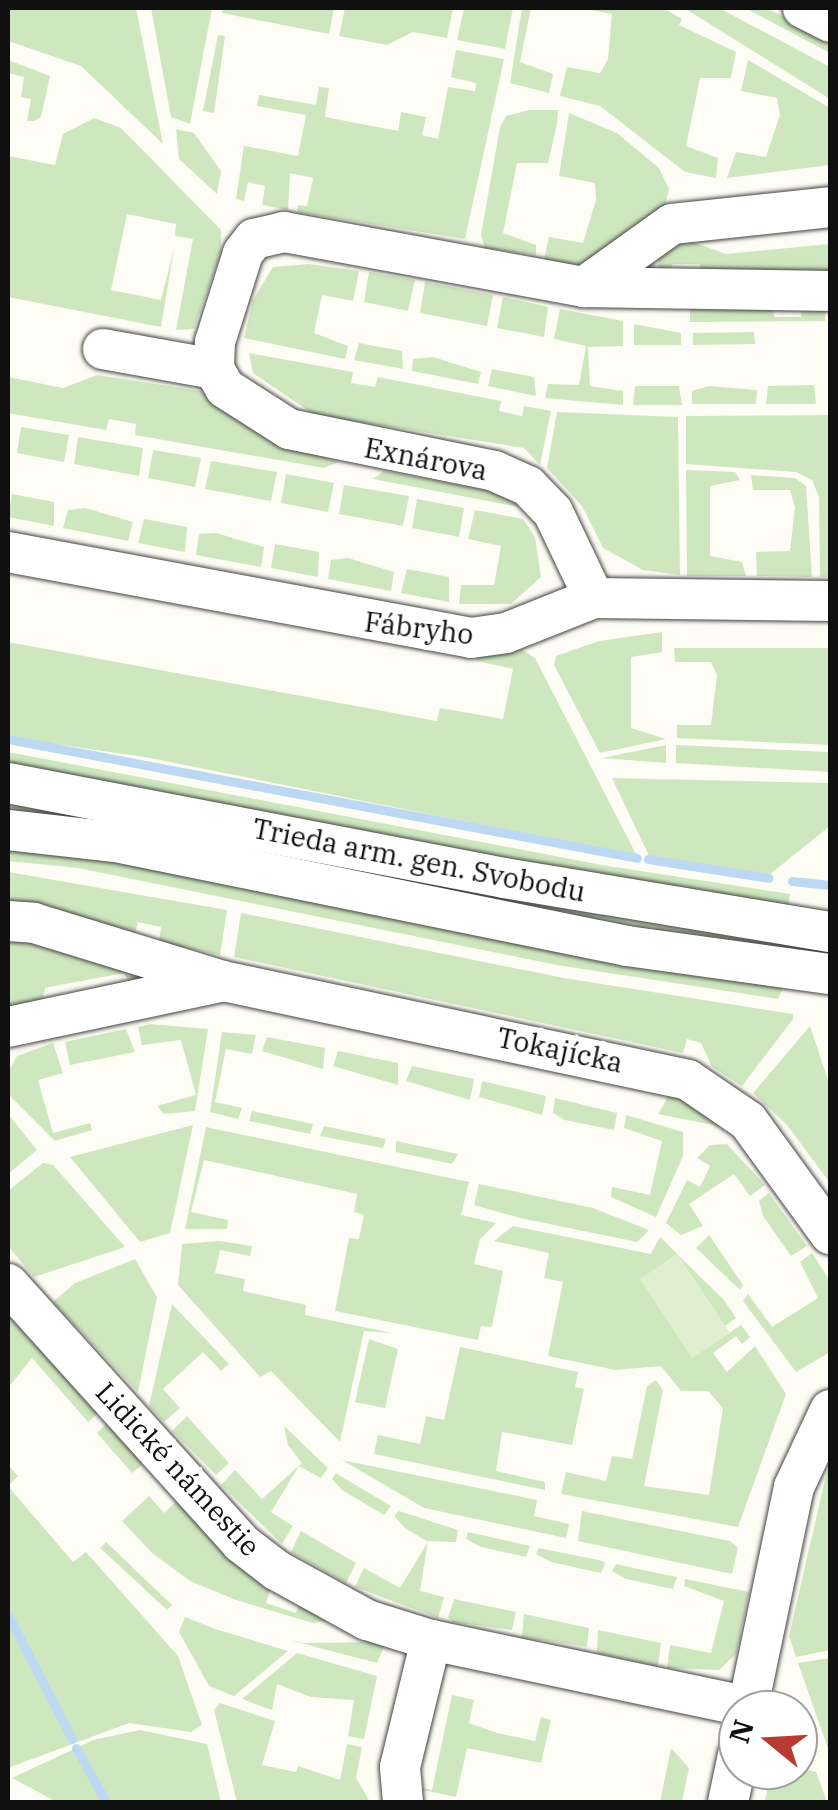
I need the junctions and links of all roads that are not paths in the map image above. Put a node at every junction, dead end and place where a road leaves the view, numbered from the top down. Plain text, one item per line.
1 (803, 8) edge
2 (830, 22) edge
3 (830, 207) edge
4 (584, 287) junction
5 (830, 291) edge
6 (103, 349) dead end
7 (214, 369) junction
8 (8, 552) edge
9 (594, 598) junction
10 (830, 601) edge
11 (8, 784) edge
12 (8, 830) edge
13 (8, 921) edge
14 (830, 932) edge
15 (830, 974) edge
16 (223, 982) junction
17 (8, 1027) edge
18 (830, 1234) edge
19 (8, 1284) edge
20 (830, 1410) edge
21 (431, 1640) junction
22 (752, 1690) edge
23 (718, 1702) edge
24 (403, 1802) edge

1 - 2 street
3 - 4 street
4 - 5 street
4 - 7 street
6 - 7 street
7 - 9 street, Exnárova
8 - 9 street, Fábryho
9 - 10 street, Fábryho
11 - 14 street, Trieda arm. gen. Svobodu
12 - 15 street, Trieda arm. gen. Svobodu
13 - 16 street, Tokajícka
16 - 17 street, Tokajícka
16 - 18 street, Tokajícka
19 - 21 street, Lidické námestie
20 - 22 street, Lidické námestie
21 - 23 street, Lidické námestie
21 - 24 street

